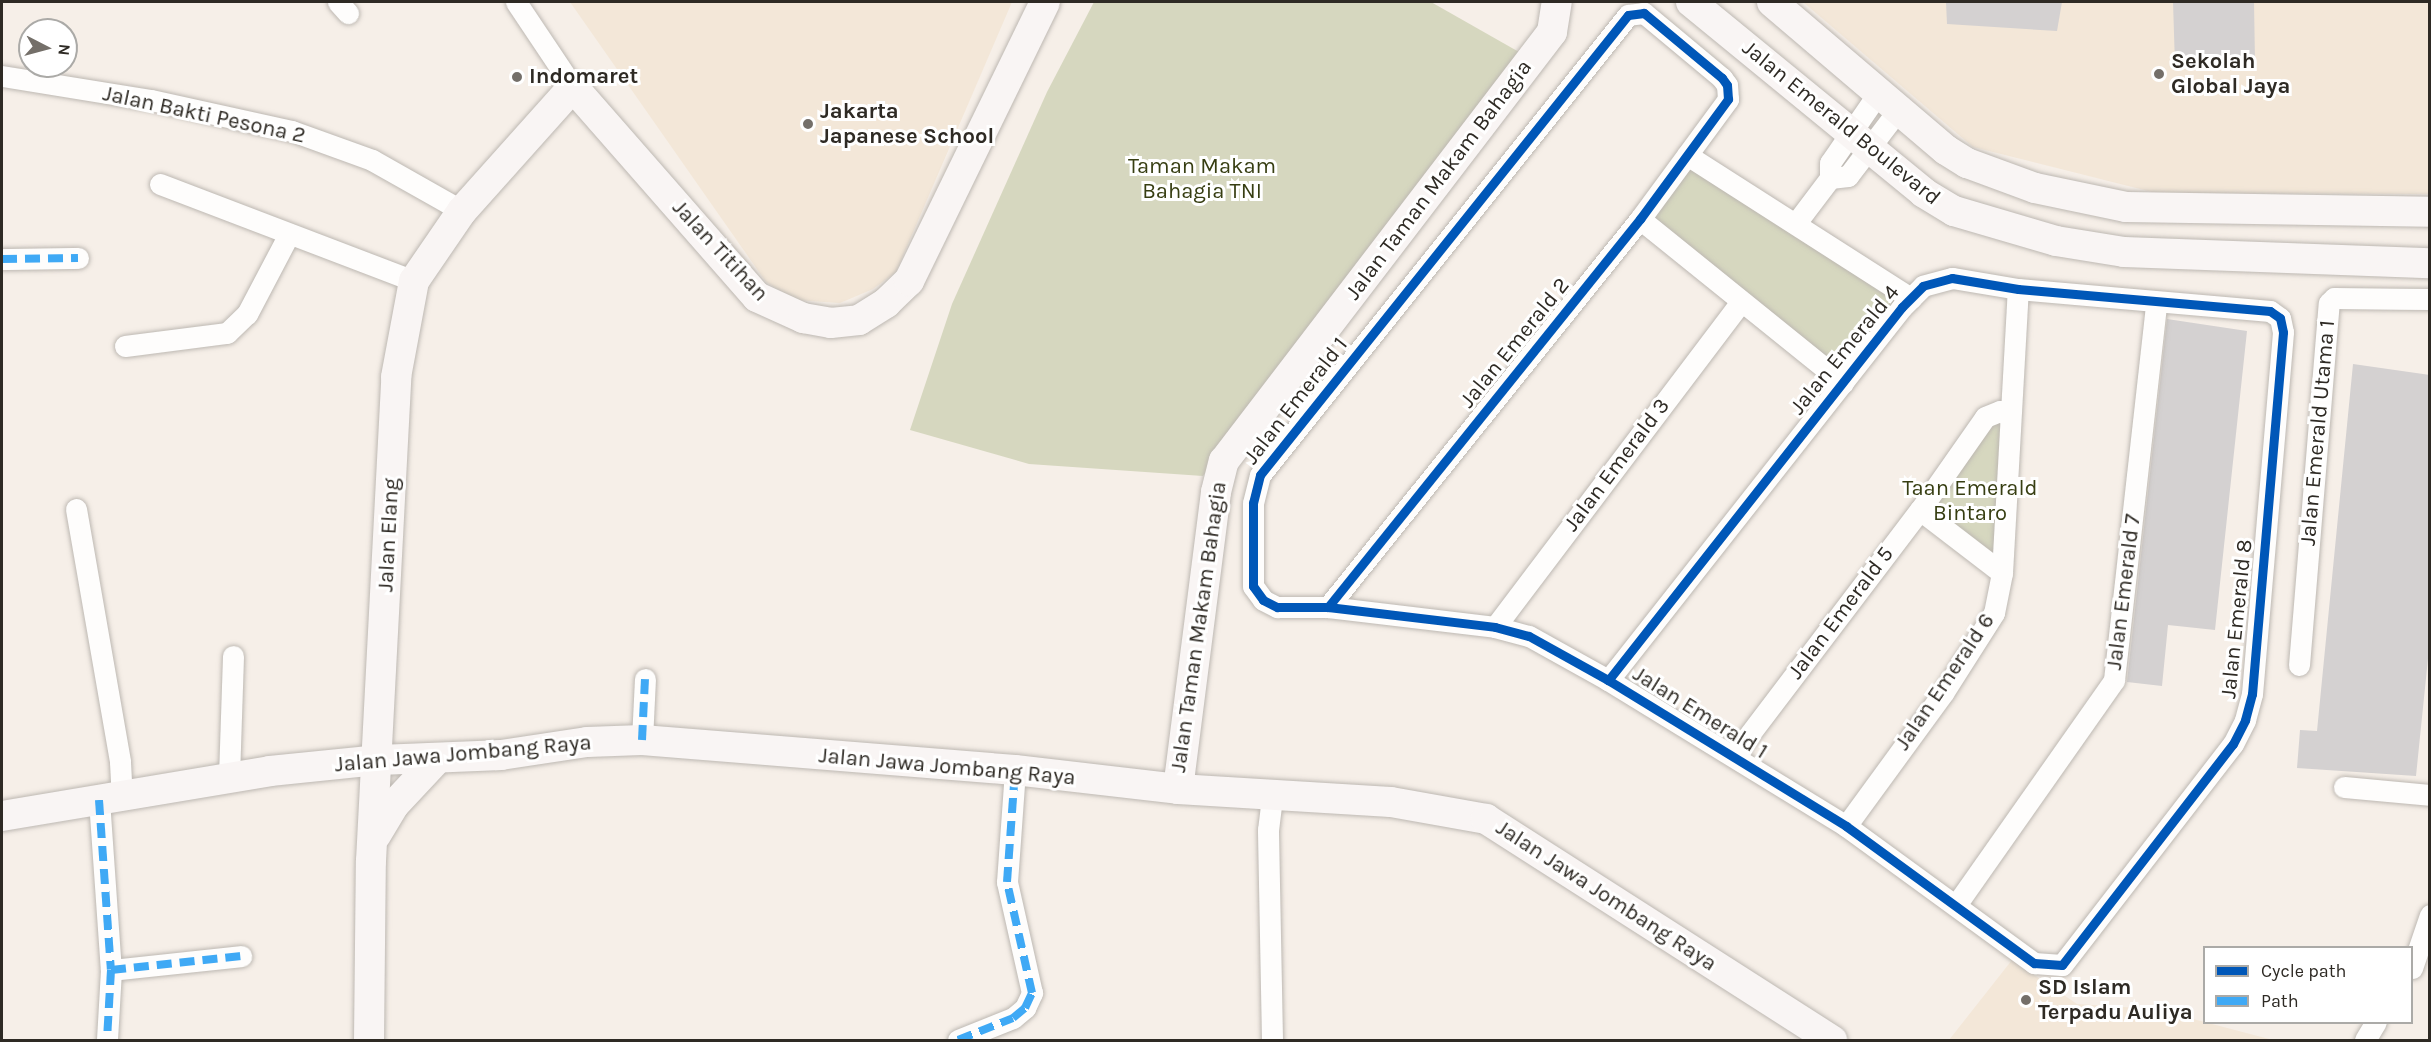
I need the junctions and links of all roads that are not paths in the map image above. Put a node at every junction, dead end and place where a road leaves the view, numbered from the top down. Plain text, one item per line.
1 (516, 2) edge
2 (1045, 2) edge
3 (1557, 2) edge
4 (1691, 2) edge
5 (1772, 2) edge
6 (2, 76) edge
7 (573, 87) junction
8 (1728, 99) joint
9 (1889, 101) junction
10 (1860, 140) junction
11 (1687, 155) junction
12 (160, 184) dead end
13 (462, 211) junction
14 (2430, 212) edge
15 (1640, 219) junction
16 (1796, 223) junction
17 (289, 234) junction
18 (78, 258) dead end
19 (2, 259) edge
20 (2430, 263) edge
21 (414, 281) junction
22 (2018, 289) junction
23 (1911, 298) junction
24 (2430, 299) edge
25 (1740, 303) junction
26 (2156, 303) junction
27 (2283, 332) joint
28 (125, 346) dead end
29 (1843, 383) junction
30 (2008, 415) junction
31 (76, 509) dead end
32 (1920, 510) junction
33 (2002, 573) junction
34 (1328, 607) junction
35 (1495, 627) junction
36 (233, 656) dead end
37 (2299, 665) dead end
38 (645, 679) dead end
39 (1608, 680) junction
40 (642, 740) junction
41 (1732, 756) junction
42 (437, 759) junction
43 (379, 760) junction
44 (1015, 770) junction
45 (229, 777) junction
46 (2344, 788) dead end
47 (1178, 789) junction
48 (1272, 795) junction
49 (2430, 795) edge
50 (110, 798) junction
51 (2, 816) edge
52 (1846, 826) junction
53 (373, 839) junction
54 (1956, 904) junction
55 (2430, 915) edge
56 (241, 956) dead end
57 (2034, 963) joint
58 (2413, 965) edge
59 (111, 970) junction
60 (2375, 1024) edge
61 (107, 1041) edge
62 (369, 1041) edge
63 (958, 1041) edge
64 (1272, 1041) edge
65 (1832, 1041) edge
66 (2365, 1041) edge

1 - 7 street, Jalan Titihan
2 - 7 main road, Jalan Titihan
3 - 47 main road, Jalan Taman Makam Bahagia
4 - 10 main road, Jalan Emerald Boulevard
5 - 9 main road, Jalan Emerald Boulevard
6 - 13 street, Jalan Bakti Pesona 2
7 - 13 main road, Jalan Elang
8 - 11 street, Jalan Emerald 2
8 - 34 street, Jalan Emerald 1
9 - 10 street
9 - 14 main road, Jalan Emerald Boulevard
10 - 16 street
10 - 20 main road, Jalan Emerald Boulevard
11 - 15 street, Jalan Emerald 2
11 - 16 street
12 - 17 street
13 - 21 main road, Jalan Elang
15 - 25 street
15 - 34 street, Jalan Emerald 2
16 - 23 street
17 - 21 street
17 - 28 street
18 - 19 street
21 - 43 main road, Jalan Elang
22 - 23 street, Jalan Emerald 4
22 - 26 street, Jalan Emerald 4
22 - 30 street
23 - 29 street, Jalan Emerald 4
24 - 37 street, Jalan Emerald Utama 1
25 - 29 street
25 - 35 street, Jalan Emerald 3
26 - 27 street, Jalan Emerald 4
26 - 54 street, Jalan Emerald 7
27 - 57 street, Jalan Emerald 8
29 - 39 street, Jalan Emerald 4
30 - 32 street, Jalan Emerald 5
30 - 33 street, Jalan Emerald 6
31 - 50 street
32 - 33 street
32 - 41 street, Jalan Emerald 5
33 - 52 street, Jalan Emerald 6
34 - 35 street, Jalan Emerald 1
35 - 39 street, Jalan Emerald 1
36 - 45 street
38 - 40 street
39 - 41 street, Jalan Emerald 1
40 - 42 main road, Jalan Jawa Jombang Raya
40 - 44 main road, Jalan Jawa Jombang Raya
41 - 52 street, Jalan Emerald 1
42 - 43 main road, Jalan Jawa Jombang Raya
42 - 53 main road
43 - 45 main road, Jalan Jawa Jombang Raya
43 - 53 main road, Jalan Elang
44 - 47 main road, Jalan Jawa Jombang Raya
44 - 63 street
45 - 50 main road, Jalan Jawa Jombang Raya
46 - 49 street
47 - 48 main road, Jalan Jawa Jombang Raya
48 - 64 street
48 - 65 main road, Jalan Jawa Jombang Raya
50 - 51 main road, Jalan Jawa Jombang Raya
50 - 59 street
52 - 54 street, Jalan Emerald 1
53 - 62 main road, Jalan Elang
54 - 57 street, Jalan Emerald 1
55 - 58 street
56 - 59 street
59 - 61 street
60 - 66 street

